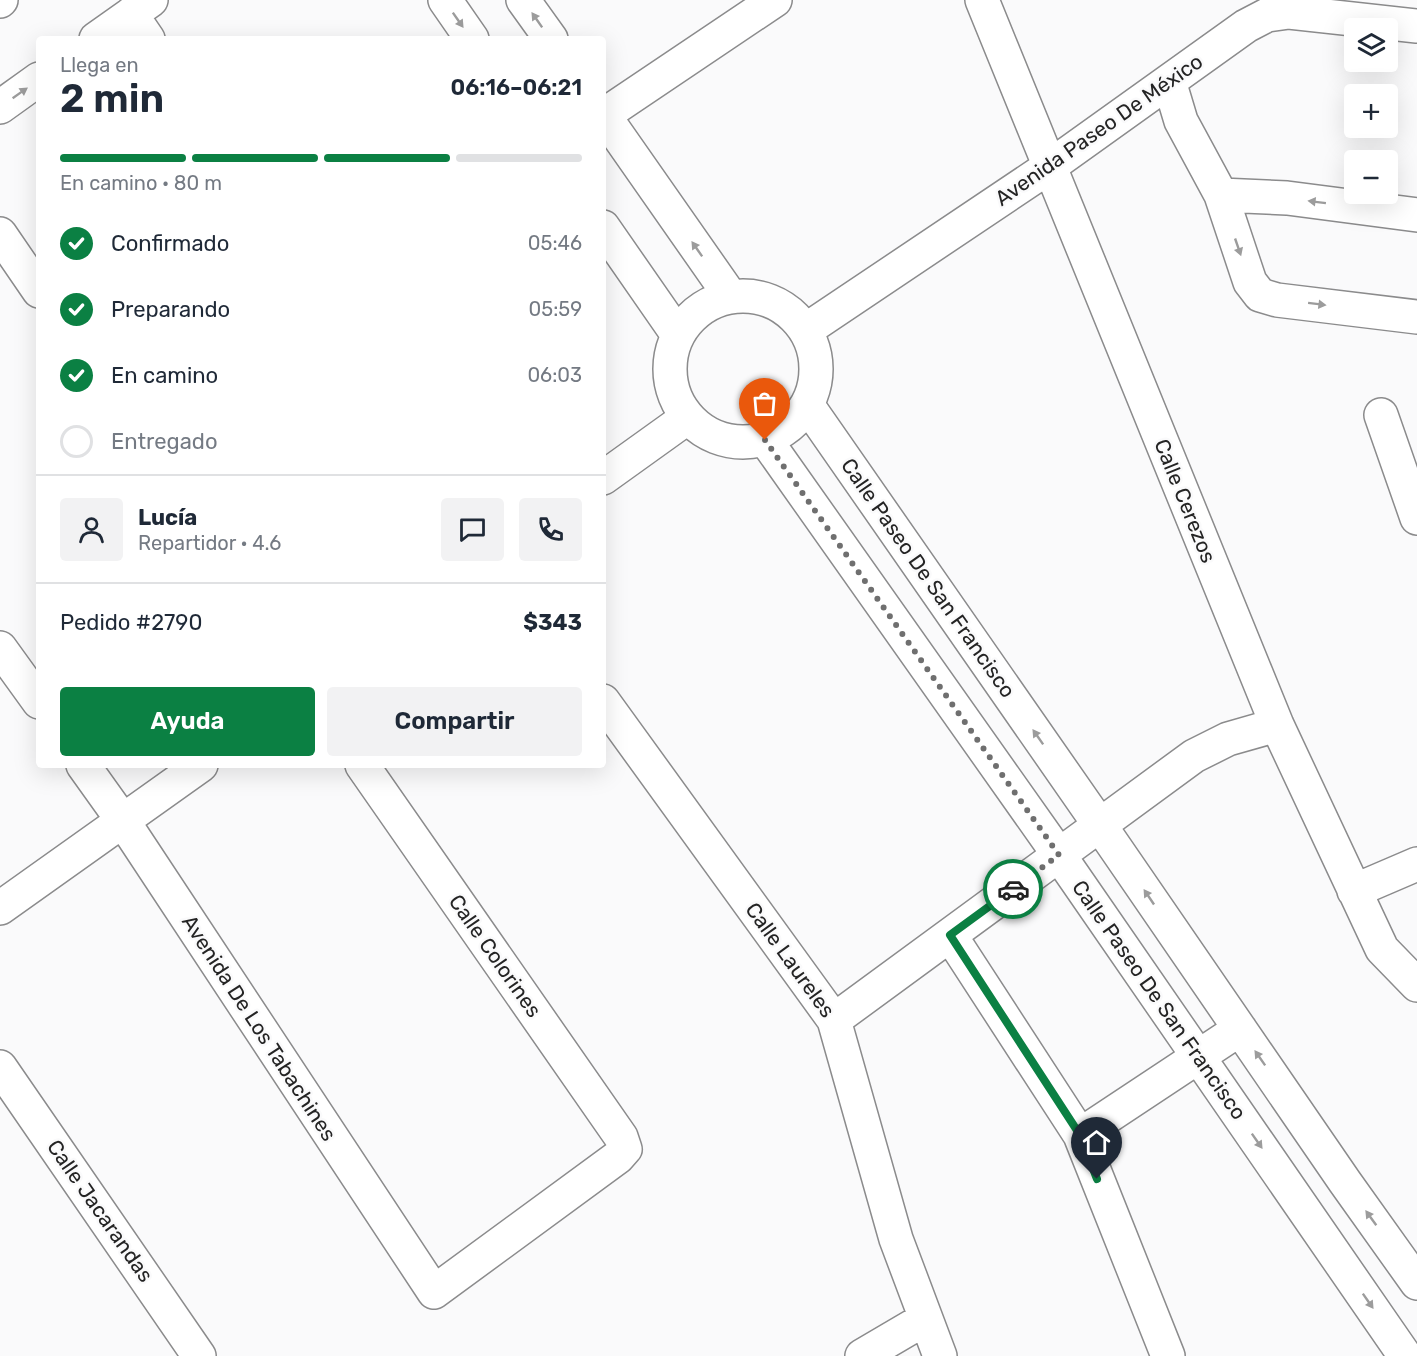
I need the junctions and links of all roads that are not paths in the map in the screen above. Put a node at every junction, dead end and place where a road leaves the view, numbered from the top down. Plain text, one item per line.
1 (445, 0) edge
2 (523, 0) edge
3 (775, 0) edge
4 (982, 0) edge
5 (143, 18) edge
6 (1417, 26) edge
7 (103, 36) edge
8 (470, 36) edge
9 (548, 36) edge
10 (36, 81) edge
11 (1169, 81) junction
12 (0, 107) edge
13 (606, 113) edge
14 (606, 119) edge
15 (1049, 167) junction
16 (1221, 195) junction
17 (1417, 215) edge
18 (606, 231) edge
19 (0, 234) edge
20 (36, 287) edge
21 (731, 297) junction
22 (1417, 316) edge
23 (806, 330) junction
24 (678, 335) junction
25 (808, 406) junction
26 (1381, 415) dead end
27 (688, 417) junction
28 (765, 440) junction
29 (606, 476) edge
30 (1417, 518) edge
31 (0, 648) edge
32 (36, 698) edge
33 (606, 705) edge
34 (1277, 725) junction
35 (85, 768) edge
36 (197, 768) edge
37 (364, 768) edge
38 (123, 821) junction
39 (1099, 824) junction
40 (1059, 855) junction
41 (1417, 864) edge
42 (1354, 891) junction
43 (0, 908) edge
44 (950, 935) junction
45 (1417, 985) edge
46 (834, 1020) junction
47 (1240, 1029) junction
48 (1198, 1056) junction
49 (0, 1067) edge
50 (1080, 1135) junction
51 (1417, 1283) edge
52 (434, 1292) joint
53 (925, 1318) junction
54 (200, 1356) edge
55 (862, 1356) edge
56 (940, 1356) edge
57 (1168, 1356) edge
58 (1406, 1356) edge

1 -> 8 street
9 -> 2 street
3 - 13 street
4 - 15 street, Calle Cerezos
5 - 7 street
6 - 11 street, Avenida Paseo De México
12 -> 10 street
11 - 15 street, Avenida Paseo De México
11 - 16 street
21 -> 14 street
15 - 23 street, Avenida Paseo De México
15 - 34 street, Calle Cerezos
17 -> 16 street
16 -> 22 street
18 - 24 street
19 - 20 street
21 - 23 street
21 - 24 street
23 - 25 street
24 - 27 street
25 - 28 street
39 -> 25 street, Calle Paseo De San Francisco
26 - 30 street
27 - 28 street
27 - 29 street
28 - 40 street, Calle Paseo De San Francisco
31 - 32 street
33 - 46 street, Calle Laureles
34 - 39 street
34 - 42 street, Calle Cerezos
35 - 38 street, Avenida De Los Tabachines
36 - 38 street
37 - 52 street, Calle Colorines
38 - 43 street
38 - 52 street, Avenida De Los Tabachines
39 - 40 street
47 -> 39 street, Calle Paseo De San Francisco
40 - 44 street
40 - 48 street, Calle Paseo De San Francisco
41 - 42 street
42 - 45 street, Calle Cerezos
44 - 46 street
44 - 50 street
46 - 53 street, Calle Laureles
47 - 48 street
51 -> 47 street, Calle Paseo De San Francisco
48 - 50 street
48 -> 58 street, Calle Paseo De San Francisco
49 - 54 street, Calle Jacarandas
50 - 57 street
53 - 55 street
53 - 56 street, Calle Laureles

